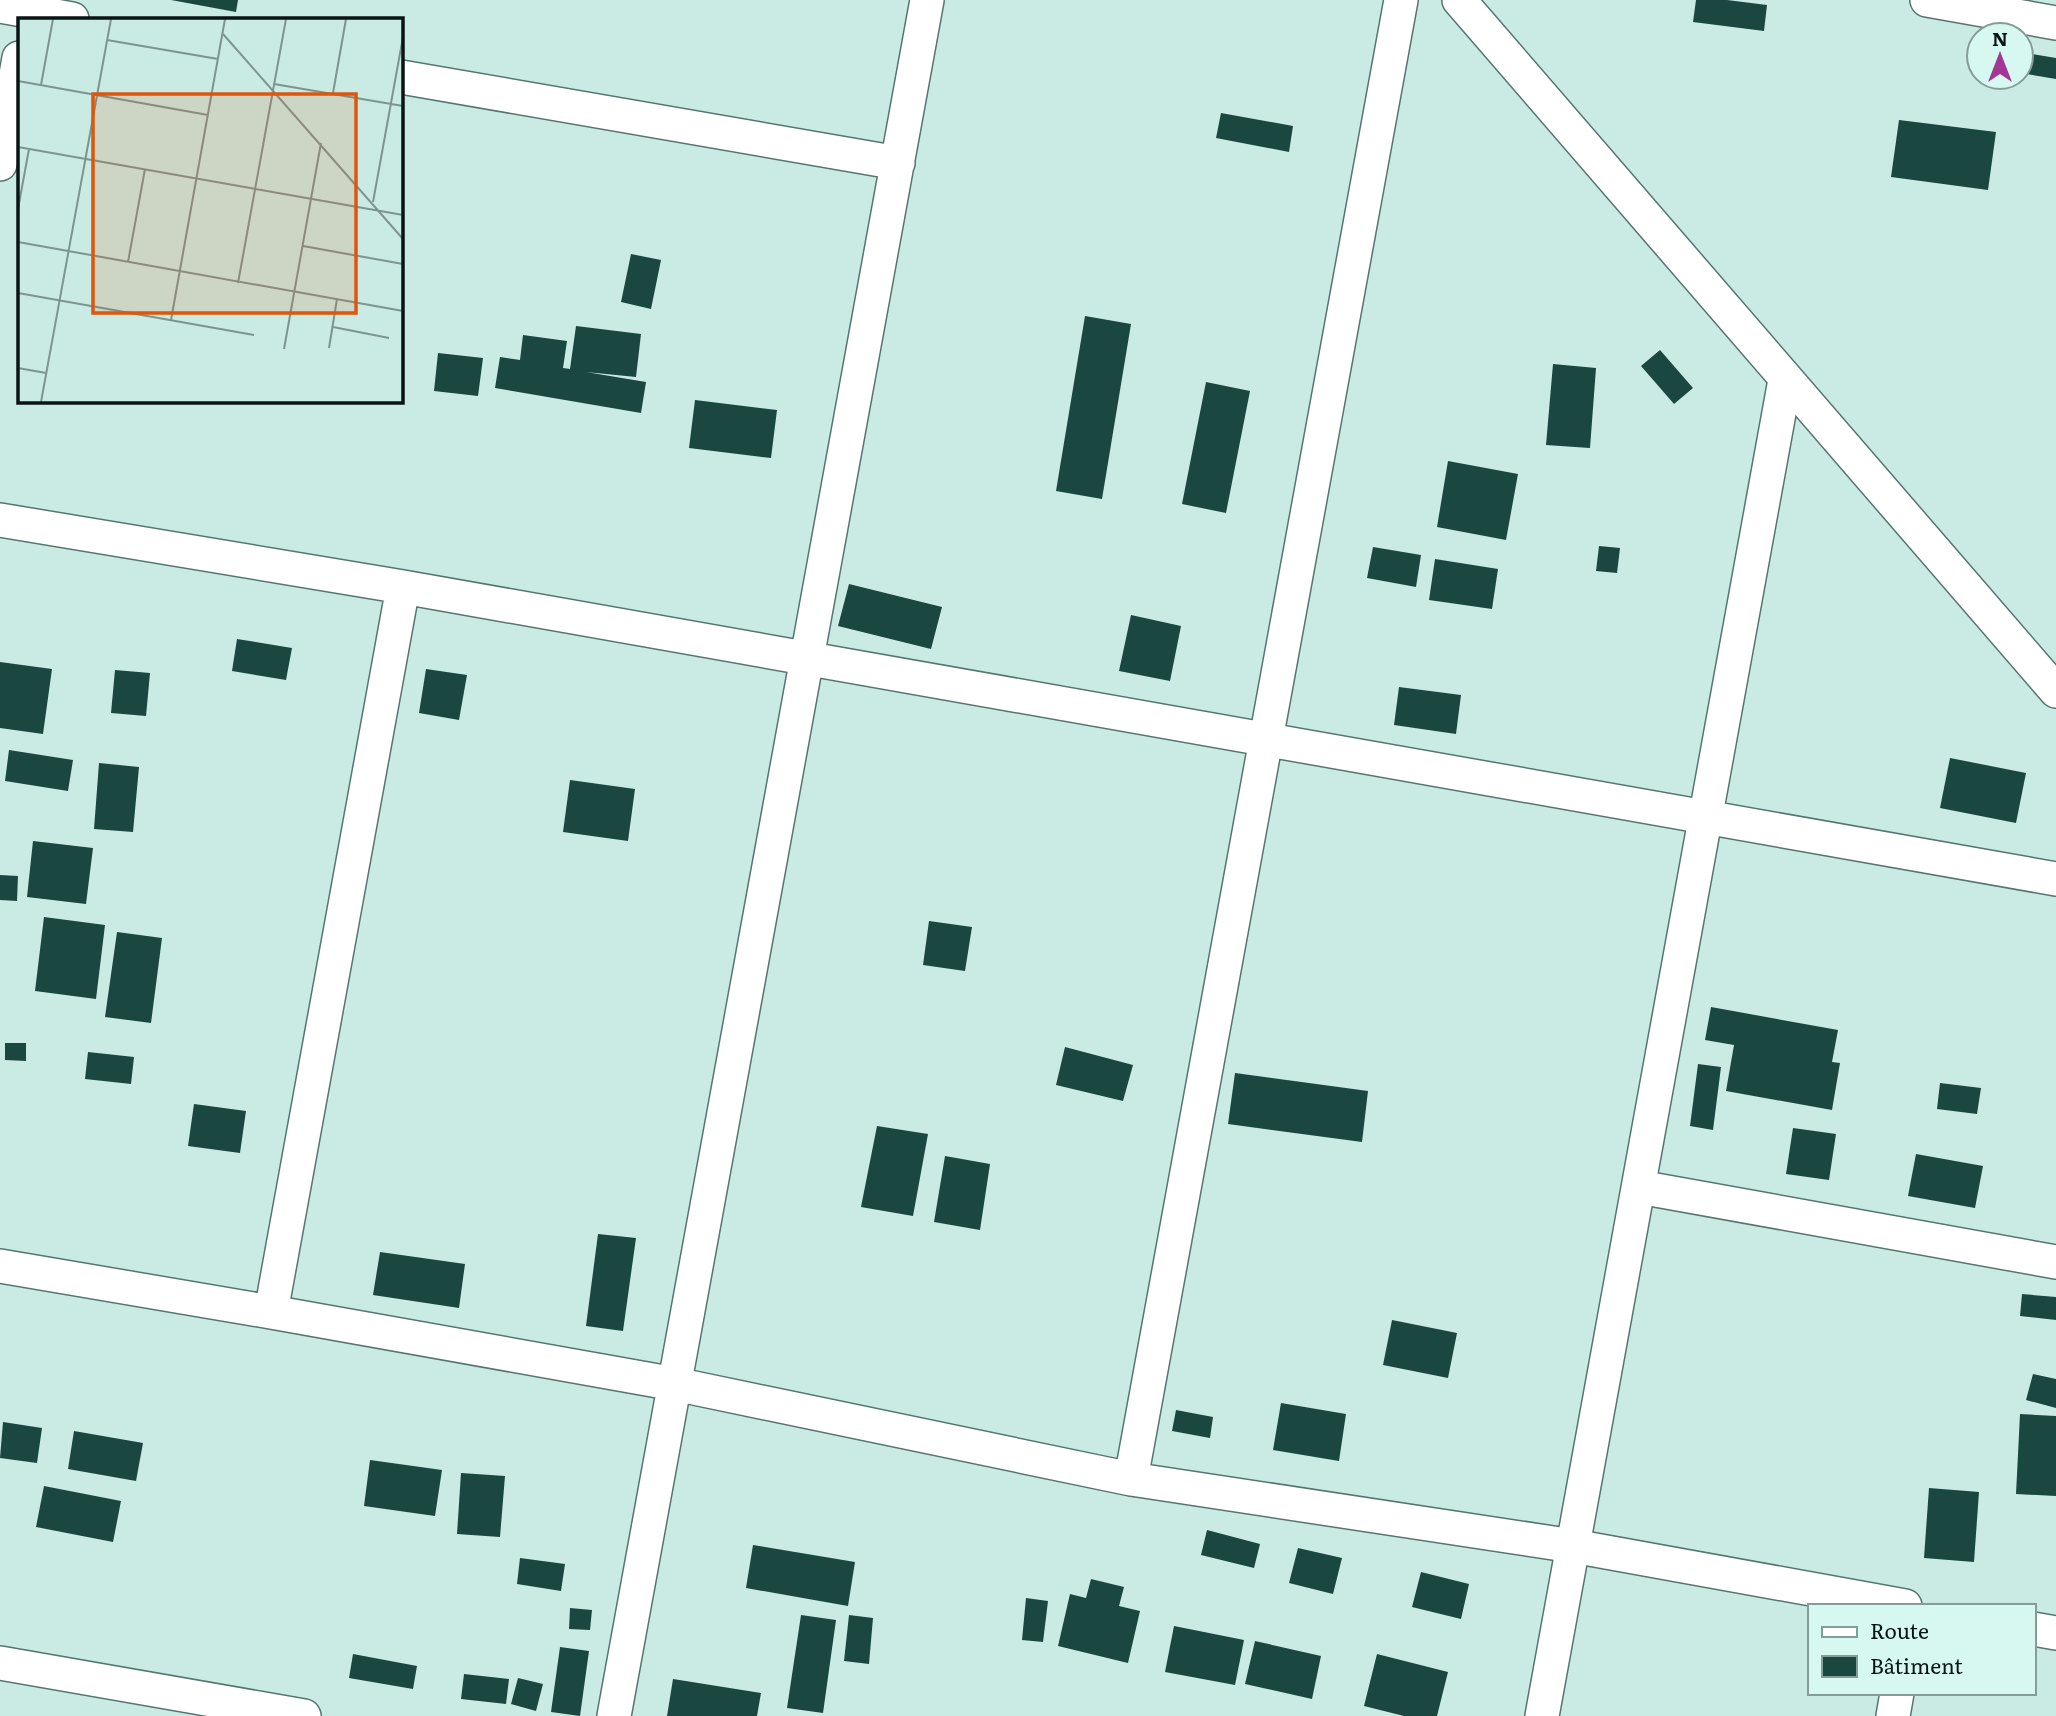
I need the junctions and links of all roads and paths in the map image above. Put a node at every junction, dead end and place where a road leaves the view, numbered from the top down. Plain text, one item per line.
1 (928, 0) edge
2 (1401, 0) edge
3 (1459, 0) edge
4 (1927, 0) edge
5 (21, 9) edge
6 (67, 18) edge
7 (2056, 23) edge
8 (18, 64) edge
9 (402, 76) edge
10 (0, 163) edge
11 (898, 163) junction
12 (1785, 380) junction
13 (0, 520) edge
14 (403, 587) junction
15 (807, 659) junction
16 (2056, 691) edge
17 (1266, 739) junction
18 (1706, 817) junction
19 (2056, 879) edge
20 (1639, 1187) junction
21 (2056, 1262) edge
22 (0, 1266) edge
23 (271, 1312) junction
24 (675, 1384) junction
25 (1131, 1479) junction
26 (1573, 1546) junction
27 (1894, 1604) edge
28 (2035, 1629) edge
29 (2056, 1633) edge
30 (0, 1663) edge
31 (1897, 1695) edge
32 (304, 1716) edge
33 (614, 1716) edge
34 (1542, 1716) edge
35 (1893, 1716) edge

1 - 11 street
2 - 17 street
3 - 12 street
4 - 7 street
5 - 6 street
8 - 10 street
9 - 11 street
11 - 15 street
12 - 16 street
12 - 18 street
13 - 14 street
14 - 15 street
14 - 23 street
15 - 17 street
15 - 24 street
17 - 18 street
17 - 25 street
18 - 19 street
18 - 20 street
20 - 21 street
20 - 26 street
22 - 23 street
23 - 24 street
24 - 25 street
24 - 33 street
25 - 26 street
26 - 27 street
26 - 34 street
28 - 29 street
30 - 32 street
31 - 35 street

